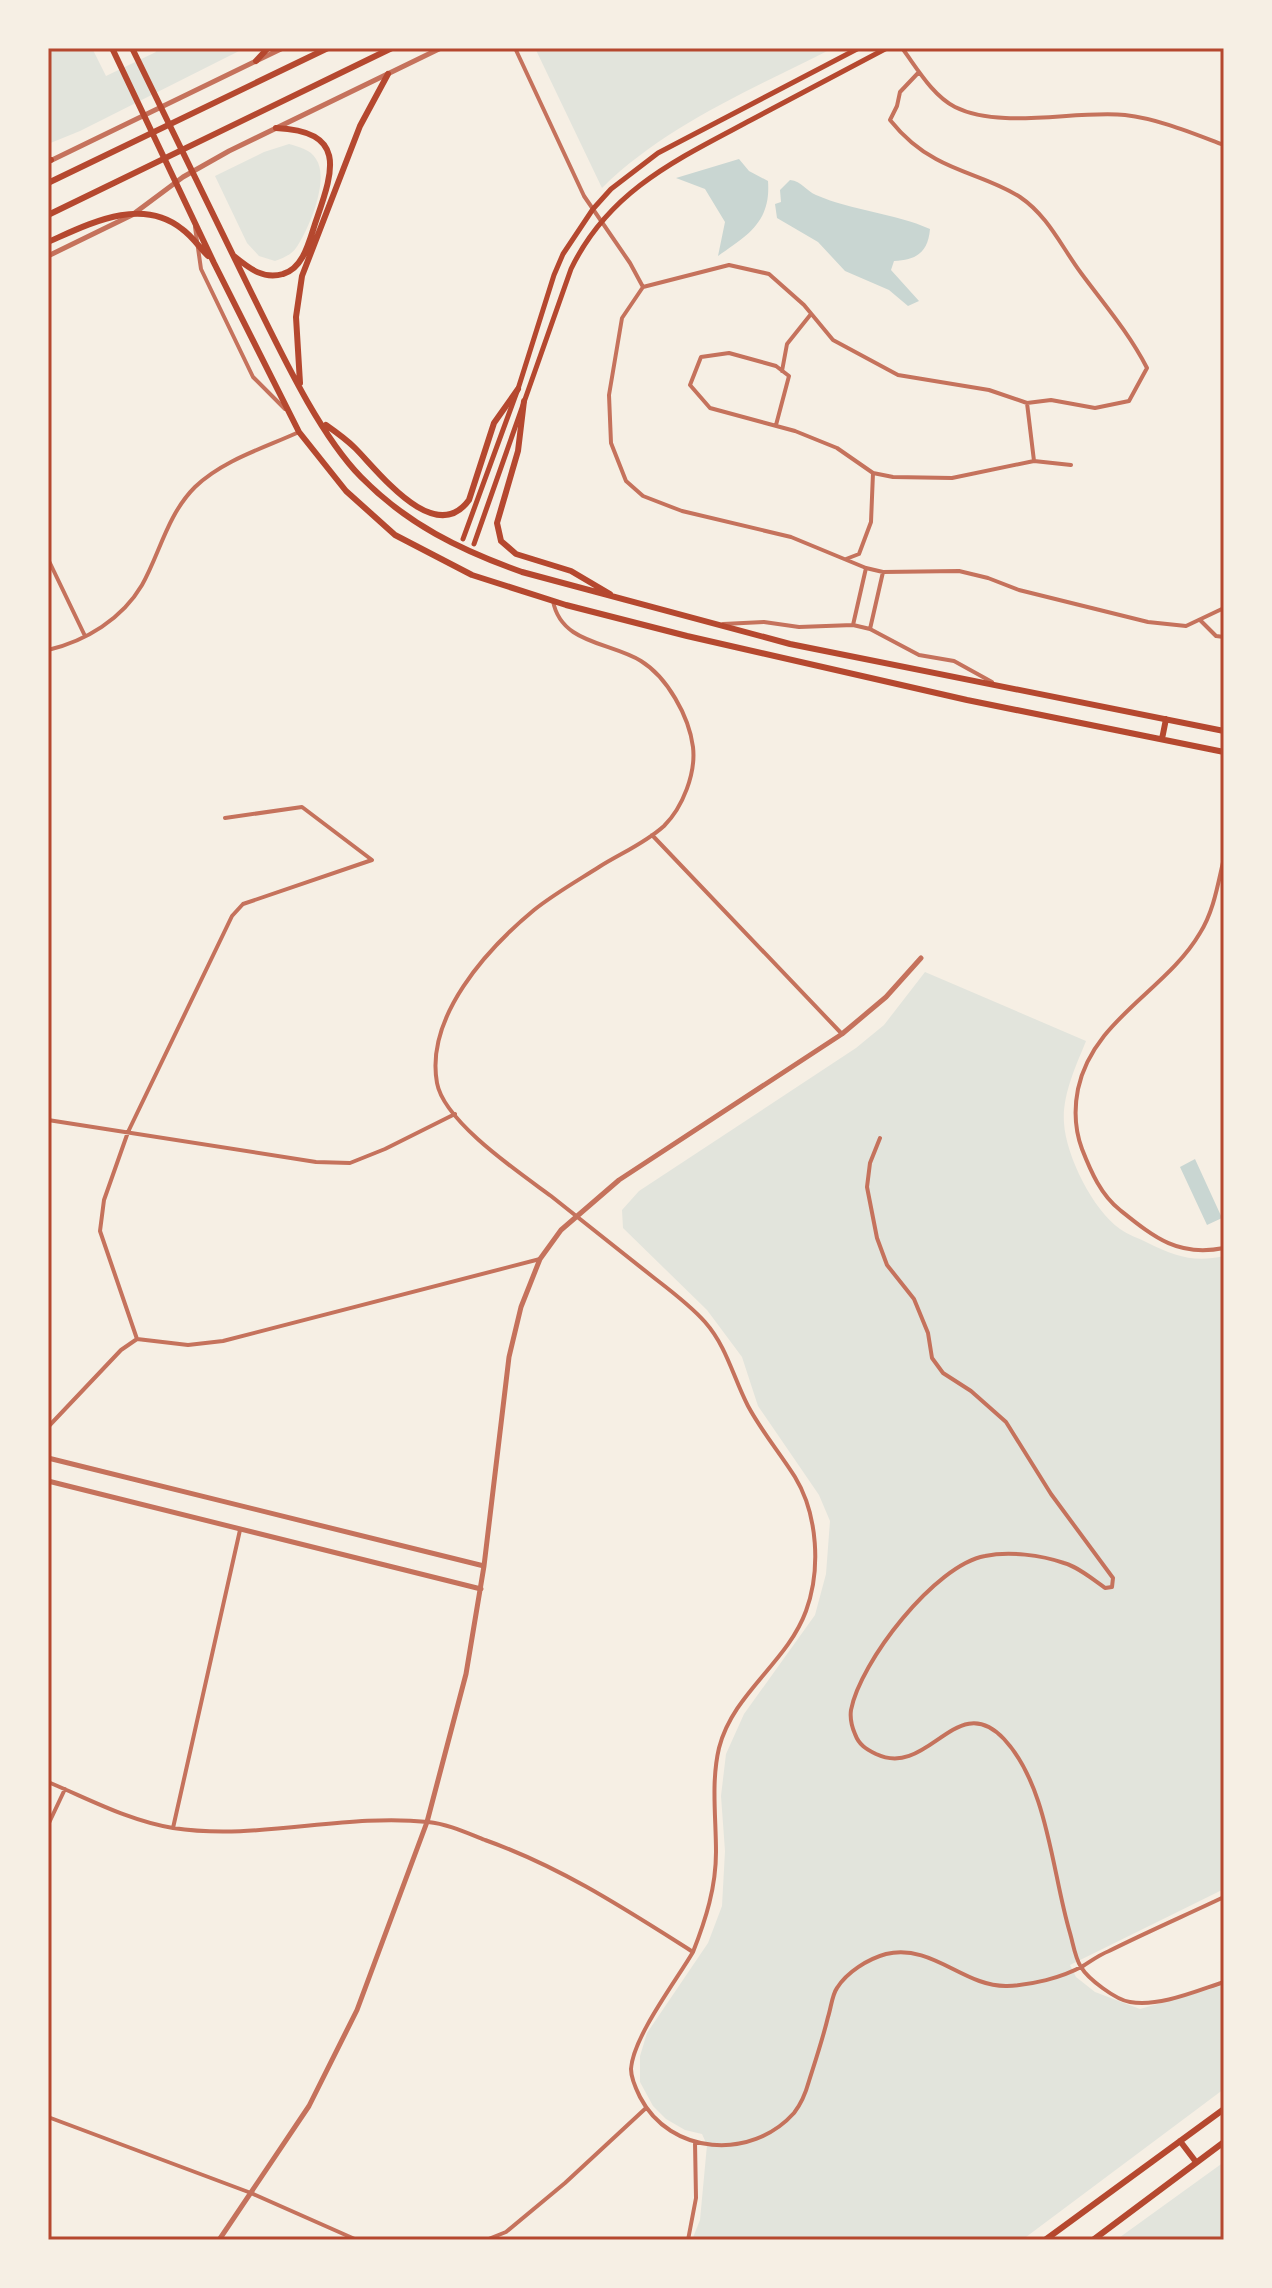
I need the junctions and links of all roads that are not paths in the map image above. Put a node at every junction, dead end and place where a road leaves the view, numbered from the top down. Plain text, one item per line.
1 (112, 48) edge
2 (132, 48) edge
3 (268, 48) edge
4 (283, 48) edge
5 (328, 48) edge
6 (392, 48) edge
7 (441, 48) edge
8 (515, 48) edge
9 (859, 48) edge
10 (887, 48) edge
11 (902, 48) edge
12 (256, 61) junction
13 (919, 72) junction
14 (388, 74) junction
15 (276, 128) junction
16 (1224, 145) edge
17 (49, 161) edge
18 (48, 183) edge
19 (593, 209) junction
20 (48, 215) edge
21 (194, 221) junction
22 (601, 221) junction
23 (48, 242) edge
24 (198, 246) junction
25 (233, 255) junction
26 (48, 256) edge
27 (214, 263) junction
28 (643, 287) junction
29 (812, 314) junction
30 (782, 371) junction
31 (301, 387) junction
32 (518, 389) junction
33 (524, 401) junction
34 (1027, 403) junction
35 (288, 412) junction
36 (320, 420) junction
37 (776, 425) junction
38 (299, 432) junction
39 (1034, 461) junction
40 (1071, 465) dead end
41 (873, 473) junction
42 (463, 539) dead end
43 (474, 544) dead end
44 (48, 559) edge
45 (846, 559) junction
46 (866, 568) junction
47 (883, 572) junction
48 (616, 598) junction
49 (553, 601) junction
50 (1224, 608) edge
51 (1200, 620) junction
52 (716, 625) junction
53 (853, 625) junction
54 (870, 629) junction
55 (85, 636) junction
56 (1224, 637) edge
57 (48, 650) edge
58 (994, 683) junction
59 (1166, 719) junction
60 (1224, 731) edge
61 (1162, 739) junction
62 (1224, 752) edge
63 (225, 818) dead end
64 (652, 835) junction
65 (1224, 858) edge
66 (921, 958) dead end
67 (842, 1034) junction
68 (455, 1114) junction
69 (48, 1120) edge
70 (128, 1132) junction
71 (880, 1138) dead end
72 (577, 1216) junction
73 (1224, 1248) edge
74 (540, 1259) junction
75 (137, 1339) junction
76 (48, 1427) edge
77 (48, 1458) edge
78 (48, 1481) edge
79 (240, 1529) junction
80 (484, 1566) junction
81 (481, 1589) junction
82 (48, 1782) edge
83 (65, 1789) junction
84 (427, 1822) junction
85 (48, 1825) edge
86 (173, 1828) junction
87 (1224, 1897) edge
88 (693, 1952) junction
89 (1081, 1967) junction
90 (1224, 1982) edge
91 (646, 2108) junction
92 (1224, 2109) edge
93 (48, 2117) edge
94 (1180, 2141) junction
95 (695, 2142) junction
96 (1224, 2142) edge
97 (1196, 2162) junction
98 (251, 2193) junction
99 (219, 2240) edge
100 (357, 2240) edge
101 (486, 2240) edge
102 (688, 2240) edge
103 (1045, 2240) edge
104 (1093, 2240) edge

1 - 21 main road
2 - 25 main road
3 - 12 main road
4 - 12 street
5 - 18 main road
6 - 20 main road
7 - 14 street
8 - 19 street
9 - 19 main road
10 - 22 main road
11 - 13 street
12 - 17 street
13 - 16 street
13 - 34 street
14 - 15 street
14 - 31 main road
15 - 25 main road
15 - 26 street
19 - 22 street
19 - 32 main road
21 - 24 street
21 - 27 main road
22 - 28 street
22 - 33 main road
23 - 24 main road
24 - 27 main road
24 - 35 street
25 - 31 main road
27 - 35 main road
28 - 29 street
28 - 45 street
29 - 30 street
29 - 34 street
30 - 37 street
30 - 37 street
31 - 36 main road
32 - 36 main road
32 - 42 main road
33 - 43 main road
33 - 48 main road
34 - 39 street
35 - 38 main road
36 - 48 main road
37 - 41 street
38 - 49 main road
38 - 55 street
39 - 40 street
39 - 41 street
41 - 45 street
44 - 55 street
45 - 46 street
46 - 47 street
46 - 53 street
47 - 51 street
47 - 54 street
48 - 52 main road
49 - 61 main road
49 - 64 street
50 - 51 street
51 - 56 street
52 - 53 street
52 - 58 main road
53 - 54 street
54 - 58 street
55 - 57 street
58 - 59 main road
59 - 60 main road
59 - 61 main road
61 - 62 main road
63 - 70 street
64 - 67 street
64 - 68 street
65 - 73 street
66 - 67 street
67 - 72 street
68 - 70 street
68 - 72 street
69 - 70 street
70 - 75 street
71 - 89 street
72 - 74 street
72 - 88 street
74 - 75 street
74 - 80 street
75 - 76 street
77 - 80 street
78 - 79 street
79 - 81 street
79 - 86 street
80 - 81 street
81 - 84 street
82 - 83 street
83 - 85 street
83 - 86 street
84 - 86 street
84 - 88 street
84 - 98 street
87 - 89 street
88 - 91 street
89 - 90 street
89 - 95 street
91 - 95 street
91 - 101 street
92 - 94 main road
93 - 98 street
94 - 97 main road
94 - 103 main road
95 - 102 street
96 - 97 main road
97 - 104 main road
98 - 99 street
98 - 100 street

